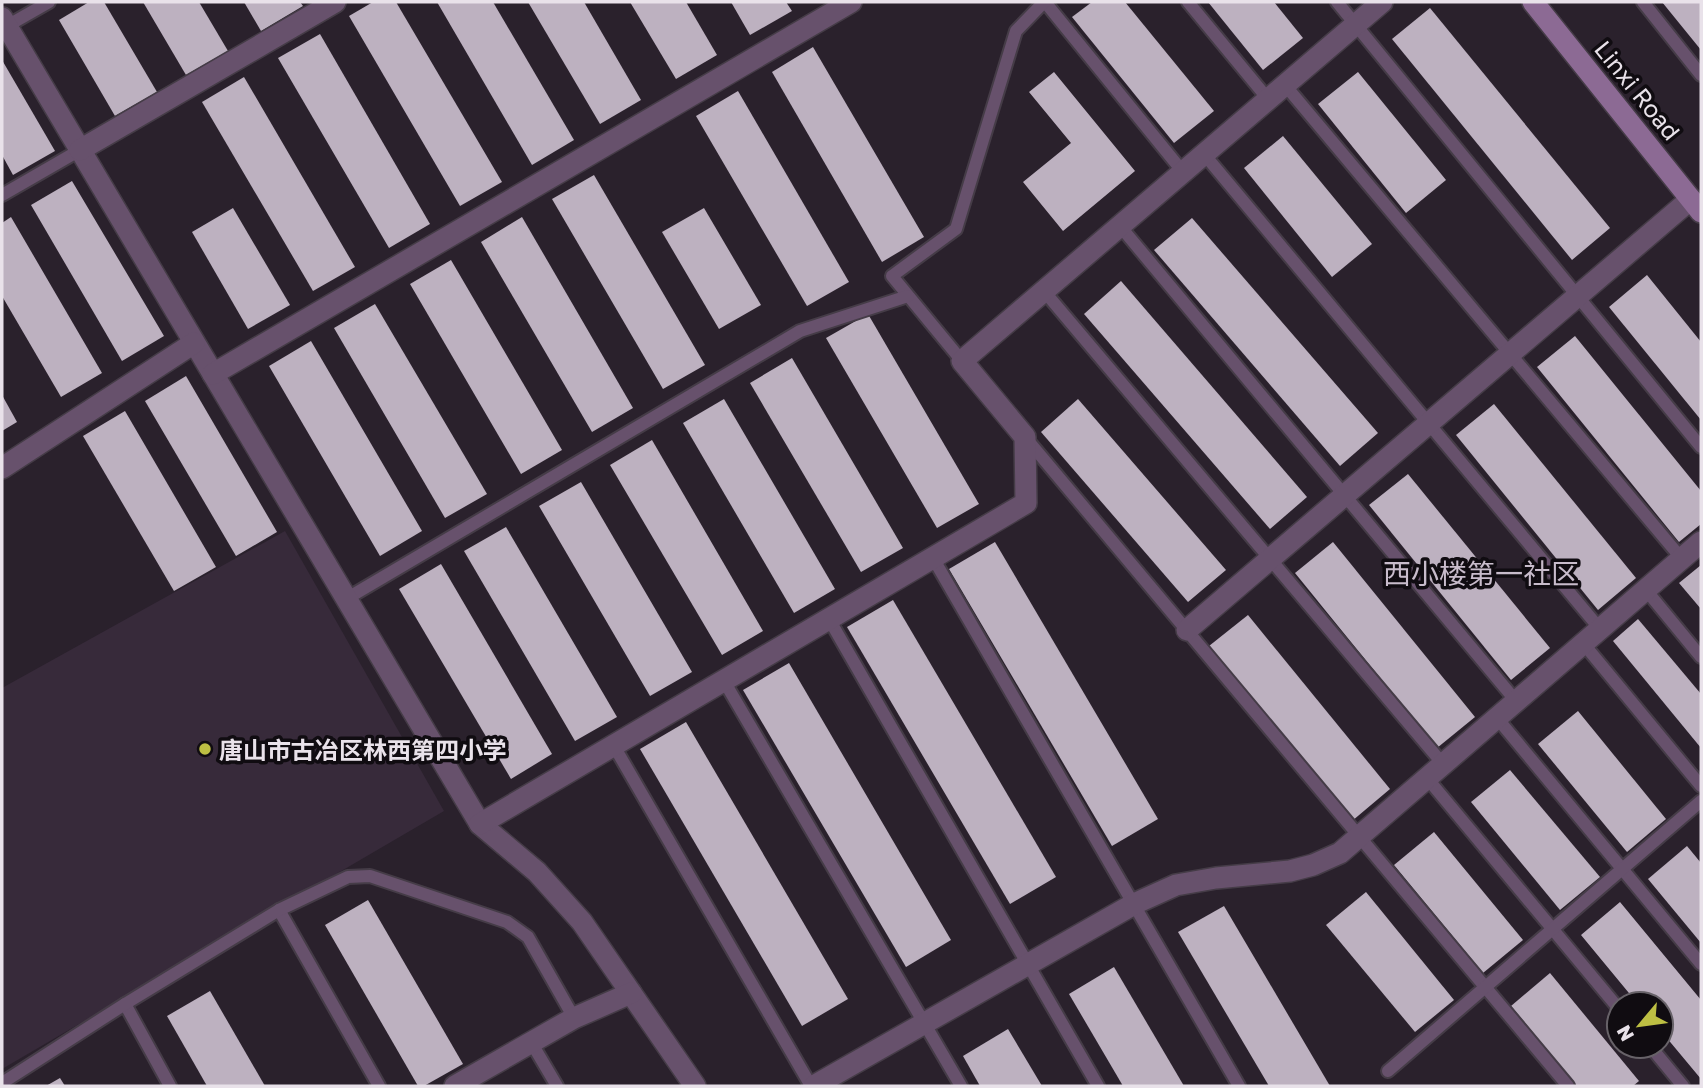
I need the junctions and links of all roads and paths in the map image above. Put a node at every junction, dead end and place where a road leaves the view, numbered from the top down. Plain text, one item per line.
1 (49, 2) edge
2 (335, 2) edge
3 (851, 2) edge
4 (1045, 2) edge
5 (1188, 2) edge
6 (1337, 2) edge
7 (1382, 2) edge
8 (1643, 2) edge
9 (1542, 5) edge
10 (4, 22) edge
11 (1356, 24) junction
12 (1701, 75) edge
13 (1285, 85) junction
14 (1268, 99) junction
15 (80, 150) junction
16 (1204, 154) junction
17 (1184, 172) junction
18 (2, 195) edge
19 (1696, 205) edge
20 (1120, 226) junction
21 (1044, 291) junction
22 (908, 296) junction
23 (1578, 296) junction
24 (194, 343) junction
25 (1510, 354) junction
26 (962, 361) junction
27 (212, 374) junction
28 (1429, 423) junction
29 (1025, 437) junction
30 (1701, 447) edge
31 (2, 468) edge
32 (1345, 495) junction
33 (1701, 542) edge
34 (933, 558) junction
35 (1270, 559) junction
36 (1682, 559) junction
37 (1646, 590) junction
38 (346, 599) junction
39 (829, 620) junction
40 (1187, 630) junction
41 (1591, 636) junction
42 (1701, 657) edge
43 (724, 681) junction
44 (1516, 701) junction
45 (1497, 718) junction
46 (614, 746) junction
47 (1435, 771) junction
48 (1701, 786) edge
49 (1701, 801) edge
50 (480, 824) junction
51 (1359, 836) junction
52 (1622, 869) junction
53 (1134, 904) junction
54 (279, 910) junction
55 (1553, 929) junction
56 (1701, 964) edge
57 (1028, 965) junction
58 (1485, 987) junction
59 (1605, 992) edge
60 (631, 993) junction
61 (125, 1004) junction
62 (574, 1018) junction
63 (924, 1023) junction
64 (531, 1042) junction
65 (1662, 1060) edge
66 (1388, 1071) dead end
67 (2, 1083) edge
68 (170, 1086) edge
69 (379, 1086) edge
70 (455, 1086) edge
71 (557, 1086) edge
72 (695, 1086) edge
73 (812, 1086) edge
74 (961, 1086) edge
75 (1098, 1086) edge
76 (1239, 1086) edge
77 (1568, 1086) edge
78 (1683, 1086) edge

1 - 10 lane
2 - 15 street
3 - 27 street
4 - 17 lane
4 - 22 lane
5 - 14 lane
6 - 11 lane
7 - 11 street
8 - 12 lane
9 - 19 main road, Linxi Road
10 - 15 street
11 - 13 street
11 - 23 lane
13 - 14 street
13 - 25 lane
14 - 16 street
15 - 18 lane
15 - 24 street
16 - 17 street
16 - 28 lane
17 - 20 street
19 - 23 street
20 - 21 street
20 - 32 lane
21 - 26 street
21 - 35 lane
22 - 26 lane
22 - 38 lane
23 - 25 street
23 - 30 lane
24 - 27 street
24 - 31 street
25 - 28 street
25 - 36 lane
26 - 29 street
27 - 38 street
28 - 32 street
28 - 41 lane
29 - 34 street
29 - 40 lane
32 - 35 street
32 - 44 lane
33 - 36 street
34 - 39 street
34 - 53 lane
35 - 40 street
35 - 47 lane
36 - 37 street
37 - 41 street
37 - 42 lane
38 - 50 street
39 - 43 street
39 - 57 lane
40 - 51 lane
41 - 44 street
41 - 48 lane
43 - 46 street
43 - 63 lane
44 - 45 street
45 - 47 street
45 - 52 lane
46 - 50 street
46 - 73 lane
47 - 51 street
47 - 55 lane
49 - 52 lane
50 - 60 street
51 - 53 street
51 - 58 lane
52 - 55 lane
52 - 56 lane
53 - 57 street
53 - 76 lane
54 - 61 lane
54 - 62 lane
54 - 69 lane
55 - 58 lane
55 - 59 lane
57 - 63 street
57 - 75 lane
58 - 66 lane
58 - 77 lane
60 - 62 street
60 - 72 street
61 - 67 lane
61 - 68 lane
62 - 64 street
63 - 73 street
63 - 74 lane
64 - 70 street
64 - 71 lane
65 - 78 lane

